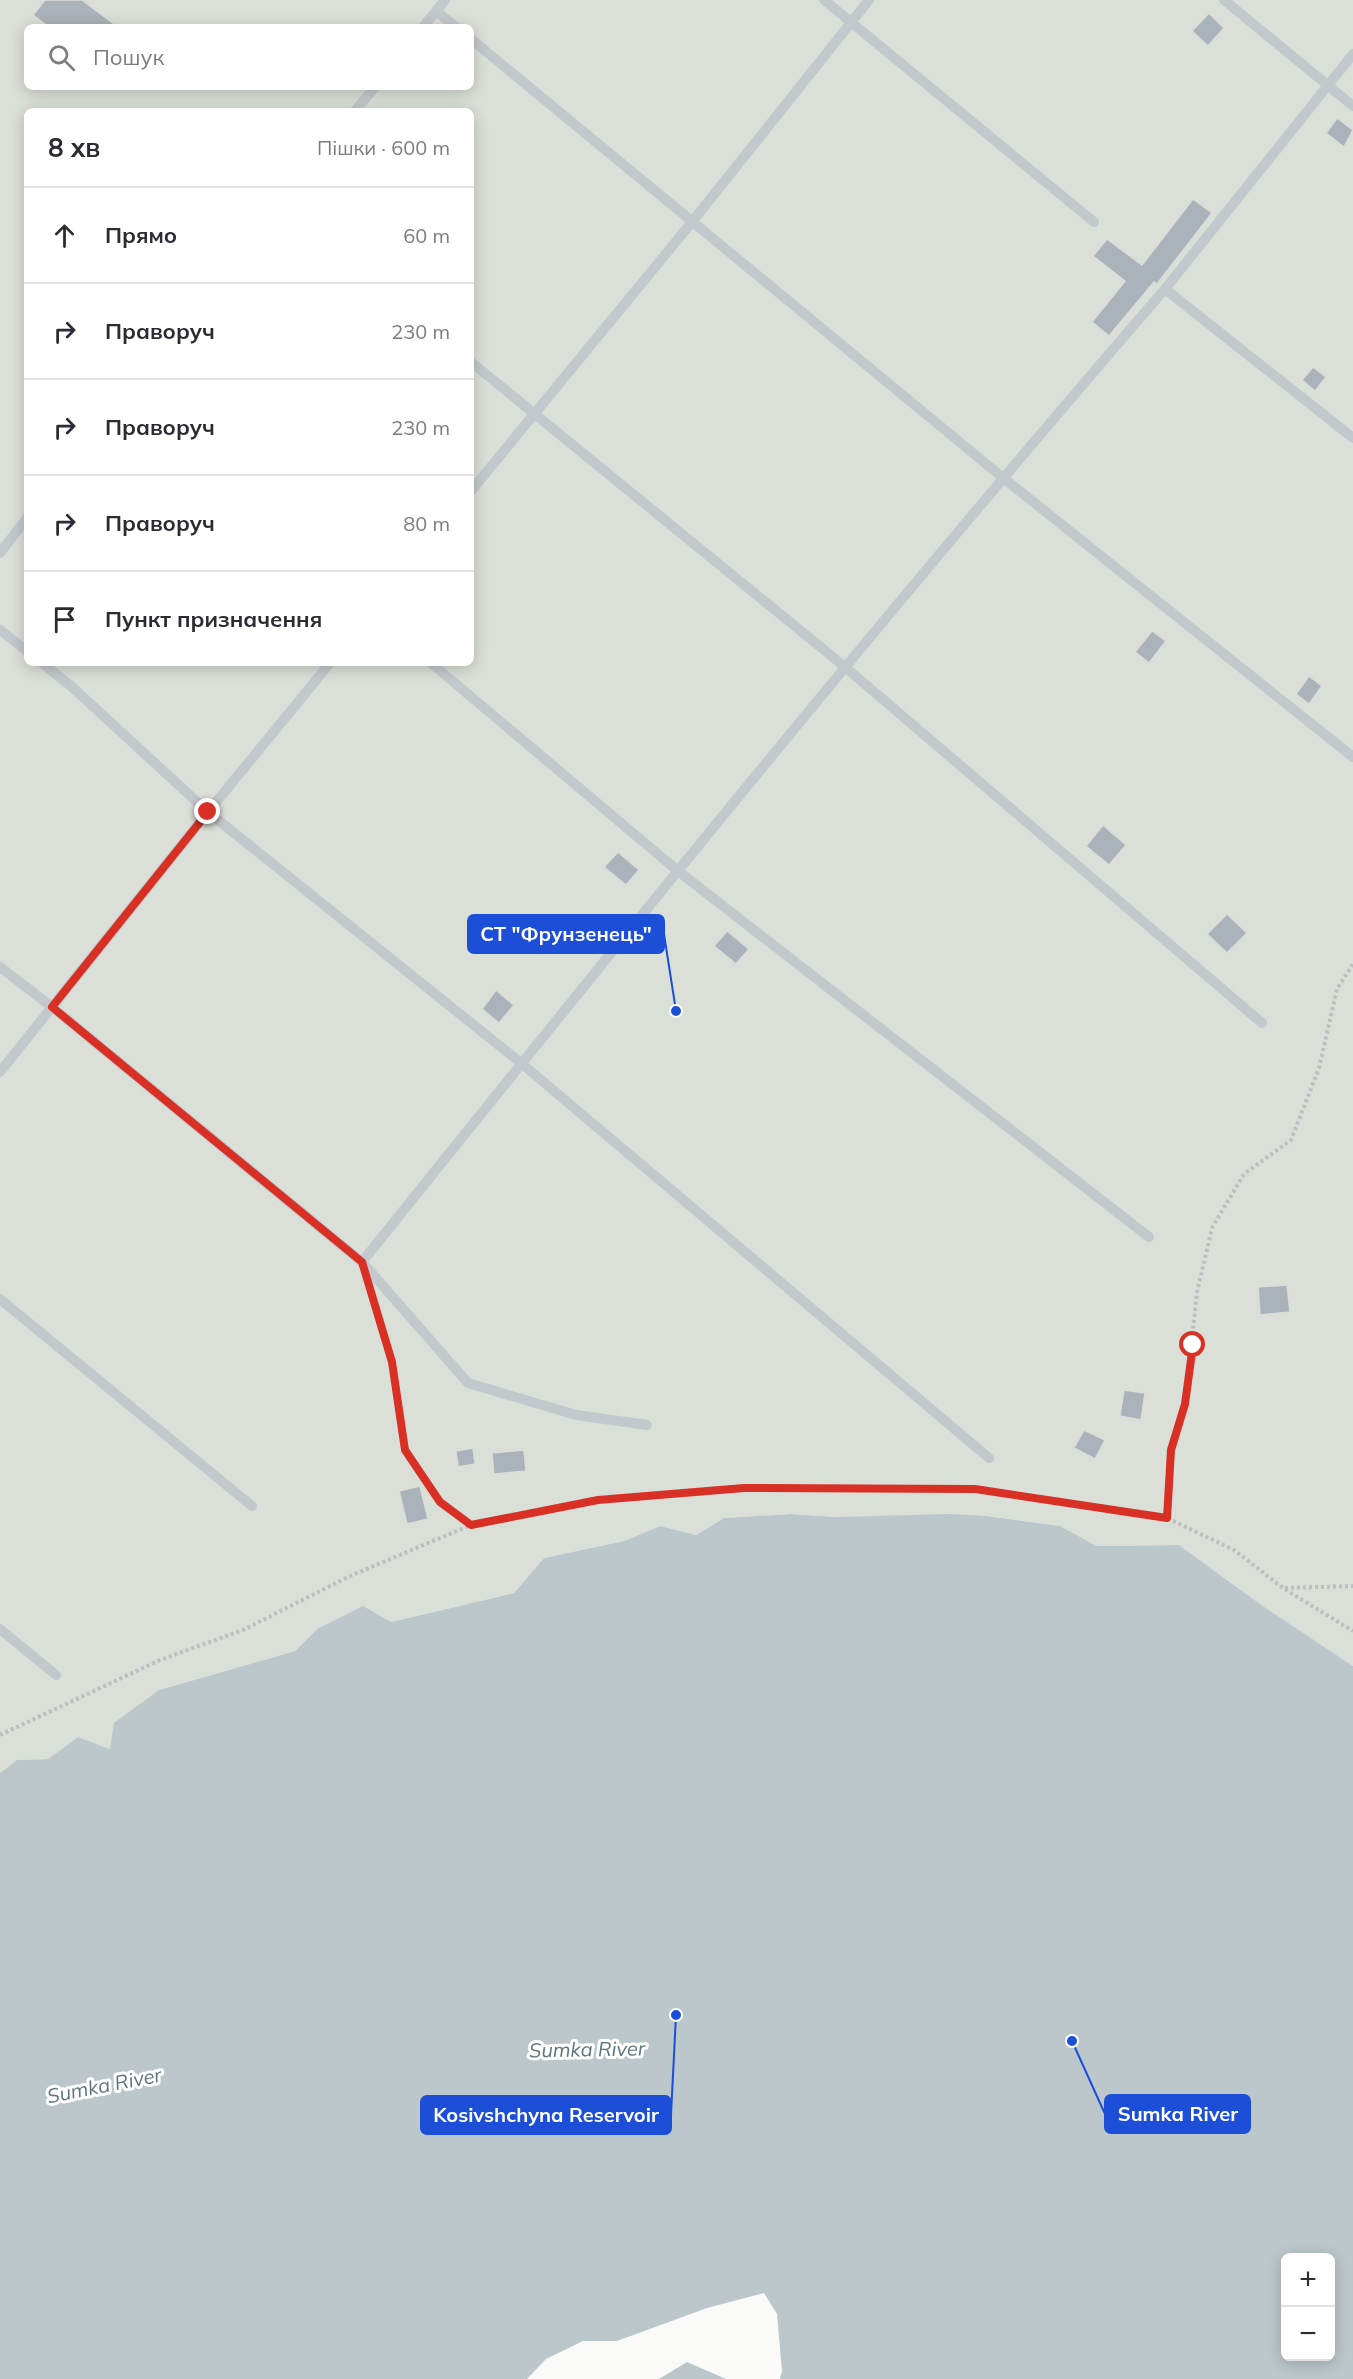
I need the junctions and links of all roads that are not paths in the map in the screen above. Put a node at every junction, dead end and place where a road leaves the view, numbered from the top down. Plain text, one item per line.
1 (445, 0) edge
2 (824, 0) edge
3 (869, 0) edge
4 (1224, 0) edge
5 (436, 11) junction
6 (851, 22) junction
7 (425, 24) edge
8 (452, 24) edge
9 (474, 41) edge
10 (1353, 54) edge
11 (1328, 86) junction
12 (373, 90) edge
13 (1353, 106) edge
14 (358, 108) edge
15 (692, 222) junction
16 (1094, 222) dead end
17 (1165, 289) junction
18 (474, 365) edge
19 (534, 416) junction
20 (1353, 438) edge
21 (1002, 477) junction
22 (474, 487) edge
23 (24, 522) edge
24 (0, 553) edge
25 (0, 630) edge
26 (24, 649) edge
27 (46, 666) edge
28 (328, 666) edge
29 (435, 666) edge
30 (845, 667) junction
31 (1353, 757) edge
32 (208, 812) junction
33 (678, 872) junction
34 (0, 967) edge
35 (52, 1007) junction
36 (1262, 1023) dead end
37 (521, 1063) junction
38 (0, 1072) edge
39 (1149, 1237) dead end
40 (362, 1262) junction
41 (0, 1299) edge
42 (647, 1425) dead end
43 (989, 1458) dead end
44 (252, 1506) dead end
45 (0, 1629) edge
46 (56, 1675) dead end

1 - 5 lane
2 - 6 lane
3 - 6 lane
4 - 11 lane
5 - 7 lane
5 - 8 lane
6 - 15 lane
6 - 16 lane
9 - 15 lane
10 - 11 lane
11 - 13 lane
11 - 17 lane
12 - 14 lane
15 - 19 lane
15 - 21 lane
17 - 20 lane
17 - 21 lane
18 - 19 lane
19 - 22 lane
19 - 30 lane
21 - 30 lane
21 - 31 lane
23 - 24 lane
25 - 26 lane
27 - 32 lane
28 - 32 lane
29 - 33 lane
30 - 33 lane
30 - 36 lane
32 - 35 lane
32 - 37 lane
33 - 37 lane
33 - 39 lane
34 - 35 lane
35 - 38 lane
35 - 40 lane
37 - 40 lane
37 - 43 lane
40 - 42 lane
41 - 44 lane
45 - 46 lane

